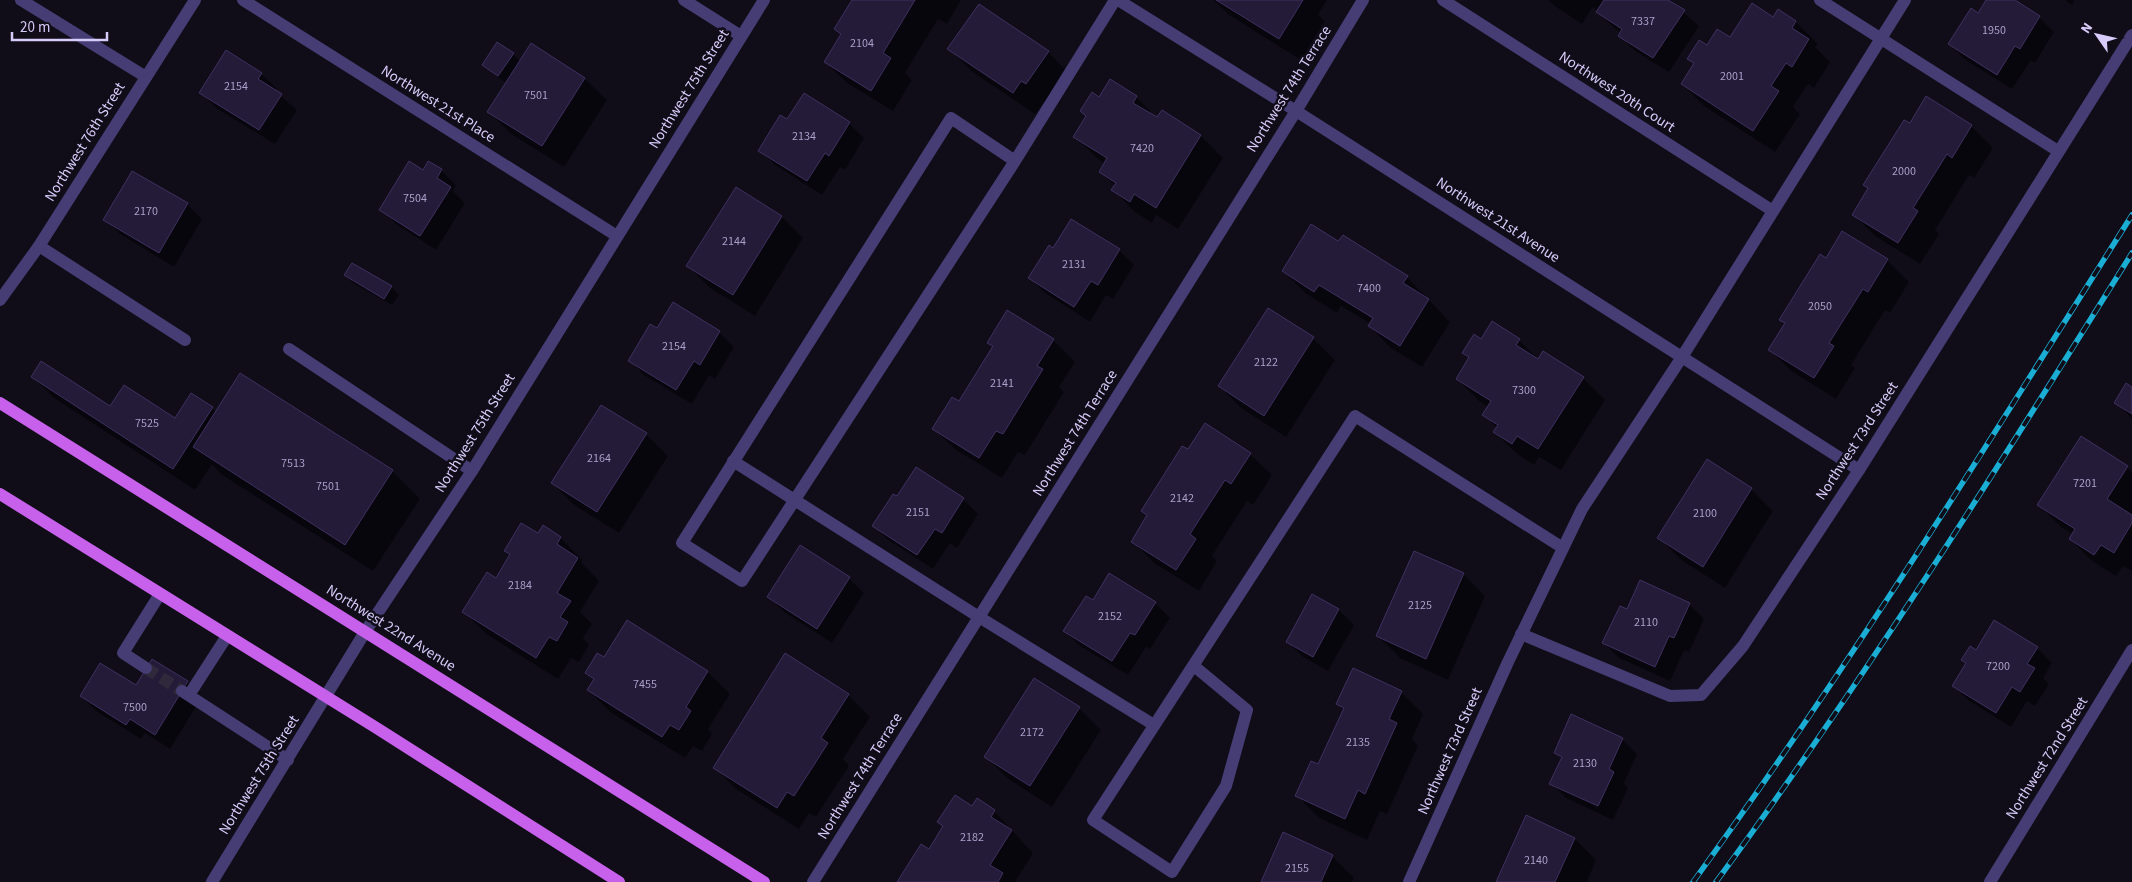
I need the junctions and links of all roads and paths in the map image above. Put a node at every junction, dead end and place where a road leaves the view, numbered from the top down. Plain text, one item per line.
1 (21, 0) edge
2 (195, 0) edge
3 (243, 0) edge
4 (684, 0) edge
5 (764, 0) edge
6 (1116, 0) edge
7 (1363, 0) edge
8 (1443, 0) edge
9 (1820, 0) edge
10 (1905, 0) edge
11 (2132, 35) edge
12 (742, 36) junction
13 (1881, 38) junction
14 (146, 77) junction
15 (1296, 111) junction
16 (2058, 151) junction
17 (1015, 161) junction
18 (1773, 211) junction
19 (617, 236) junction
20 (39, 246) junction
21 (0, 300) edge
22 (185, 340) dead end
23 (288, 349) dead end
24 (1682, 357) junction
25 (0, 403) edge
26 (733, 461) junction
27 (1858, 470) junction
28 (472, 471) junction
29 (0, 494) edge
30 (794, 501) junction
31 (1564, 548) junction
32 (160, 594) junction
33 (979, 617) junction
34 (365, 632) junction
35 (1521, 634) junction
36 (227, 636) junction
37 (2132, 650) edge
38 (1194, 666) junction
39 (146, 668) tunnel mouth
40 (326, 698) junction
41 (1154, 725) junction
42 (288, 760) junction
43 (212, 882) edge
44 (619, 882) edge
45 (764, 882) edge
46 (813, 882) edge
47 (1409, 882) edge
48 (1990, 882) edge

1 - 14 street
2 - 14 street, Northwest 76th Street
3 - 19 street, Northwest 21st Place
4 - 12 street
5 - 12 street, Northwest 75th Street
6 - 15 street, Northwest 21st Avenue
6 - 17 street
7 - 15 street, Northwest 74th Terrace
8 - 18 street, Northwest 20th Court
9 - 13 street
10 - 13 street, Northwest 73rd Street
11 - 16 street, Northwest 73rd Street
12 - 19 street, Northwest 75th Street
13 - 16 street
13 - 18 street, Northwest 73rd Street
14 - 20 street, Northwest 76th Street
15 - 24 street, Northwest 21st Avenue
15 - 33 street, Northwest 74th Terrace
16 - 27 street, Northwest 73rd Street
17 - 26 street
17 - 30 street
18 - 24 street, Northwest 73rd Street
19 - 28 street, Northwest 75th Street
20 - 21 street, Northwest 76th Street
20 - 22 street
23 - 28 street
24 - 27 street, Northwest 21st Avenue
24 - 31 street, Northwest 73rd Street
25 - 34 main road, Northwest 22nd Avenue
26 - 30 street
26 - 30 street
27 - 35 street, Northwest 73rd Street
28 - 34 street, Northwest 75th Street
29 - 32 main road
30 - 33 street
31 - 35 street, Northwest 73rd Street
31 - 38 street
32 - 36 main road
32 - 39 street
33 - 41 street
33 - 46 street, Northwest 74th Terrace
34 - 40 street, Northwest 75th Street
34 - 45 main road, Northwest 22nd Avenue
35 - 47 street, Northwest 73rd Street
36 - 40 main road
36 - 42 street
37 - 48 street, Northwest 72nd Street
38 - 41 street
38 - 41 street
40 - 42 street, Northwest 75th Street
40 - 44 main road
42 - 43 street, Northwest 75th Street

